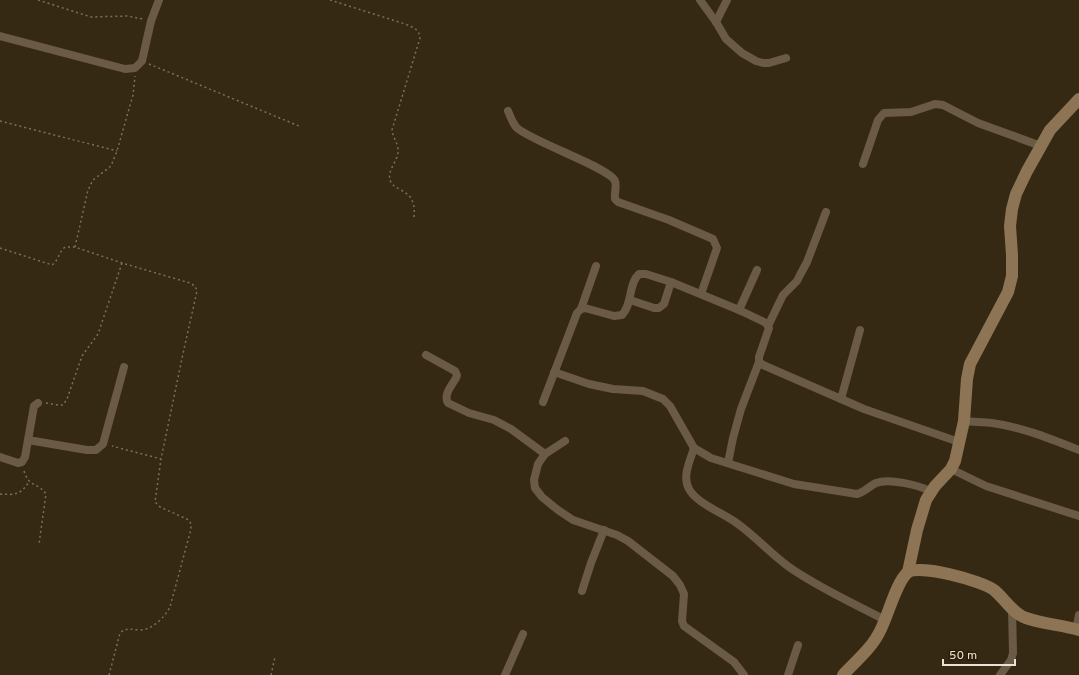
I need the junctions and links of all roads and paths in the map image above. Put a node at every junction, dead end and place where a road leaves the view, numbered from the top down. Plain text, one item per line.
1 (38, 0) edge
2 (159, 0) edge
3 (330, 0) edge
4 (700, 0) edge
5 (727, 0) edge
6 (151, 21) junction
7 (716, 22) junction
8 (0, 36) edge
9 (786, 58) dead end
10 (142, 61) junction
11 (135, 68) junction
12 (1079, 99) edge
13 (508, 111) dead end
14 (0, 121) edge
15 (299, 126) dead end
16 (1041, 146) junction
17 (117, 151) junction
18 (863, 164) dead end
19 (826, 212) dead end
20 (414, 218) dead end
21 (75, 247) junction
22 (0, 248) edge
23 (122, 263) junction
24 (596, 266) dead end
25 (757, 270) dead end
26 (671, 282) junction
27 (702, 294) junction
28 (630, 300) junction
29 (581, 309) junction
30 (739, 310) junction
31 (768, 326) junction
32 (860, 330) dead end
33 (426, 355) dead end
34 (759, 362) junction
35 (124, 367) dead end
36 (554, 372) junction
37 (841, 399) junction
38 (543, 402) dead end
39 (38, 403) joint
40 (964, 422) junction
41 (28, 440) junction
42 (566, 441) dead end
43 (959, 442) junction
44 (103, 444) junction
45 (694, 448) junction
46 (1079, 450) edge
47 (545, 454) junction
48 (0, 457) edge
49 (161, 459) junction
50 (22, 462) junction
51 (728, 463) junction
52 (951, 469) junction
53 (29, 482) junction
54 (930, 491) junction
55 (0, 494) edge
56 (1079, 516) edge
57 (604, 530) junction
58 (39, 544) dead end
59 (908, 572) junction
60 (582, 591) dead end
61 (1012, 609) junction
62 (1079, 615) edge
63 (885, 620) junction
64 (1078, 630) edge
65 (523, 634) dead end
66 (798, 645) dead end
67 (275, 657) dead end
68 (109, 675) edge
69 (271, 675) edge
70 (505, 675) edge
71 (744, 675) edge
72 (788, 675) edge
73 (843, 675) edge
74 (1000, 675) edge

1 - 6 path
2 - 6 street
3 - 20 path
4 - 7 street
5 - 7 street
6 - 10 street
7 - 9 street
8 - 11 street
10 - 11 street
10 - 15 path
11 - 17 path
12 - 16 street
13 - 27 street
14 - 17 path
16 - 18 street
16 - 40 street
17 - 21 path
19 - 31 street
21 - 22 path
21 - 23 path
23 - 39 path
23 - 49 path
24 - 29 street
25 - 30 street
26 - 27 street
26 - 28 street
26 - 28 street
27 - 30 street
28 - 29 street
29 - 36 street
30 - 31 street
31 - 34 street
32 - 37 street
33 - 47 street
34 - 37 street
34 - 51 street
35 - 44 street
36 - 38 street
36 - 45 street
37 - 43 street
39 - 41 street
40 - 43 street
40 - 46 street
41 - 44 street
41 - 50 street
42 - 47 street
43 - 52 street
44 - 49 path
45 - 51 street
45 - 63 street
47 - 57 street
48 - 50 street
49 - 68 path
50 - 53 path
51 - 54 street
52 - 54 street
52 - 56 street
53 - 55 path
53 - 58 path
54 - 59 street
57 - 60 street
57 - 71 street
59 - 61 street
59 - 63 street
61 - 64 street
61 - 74 street
62 - 64 street
63 - 73 street
65 - 70 street
66 - 72 street
67 - 69 path

